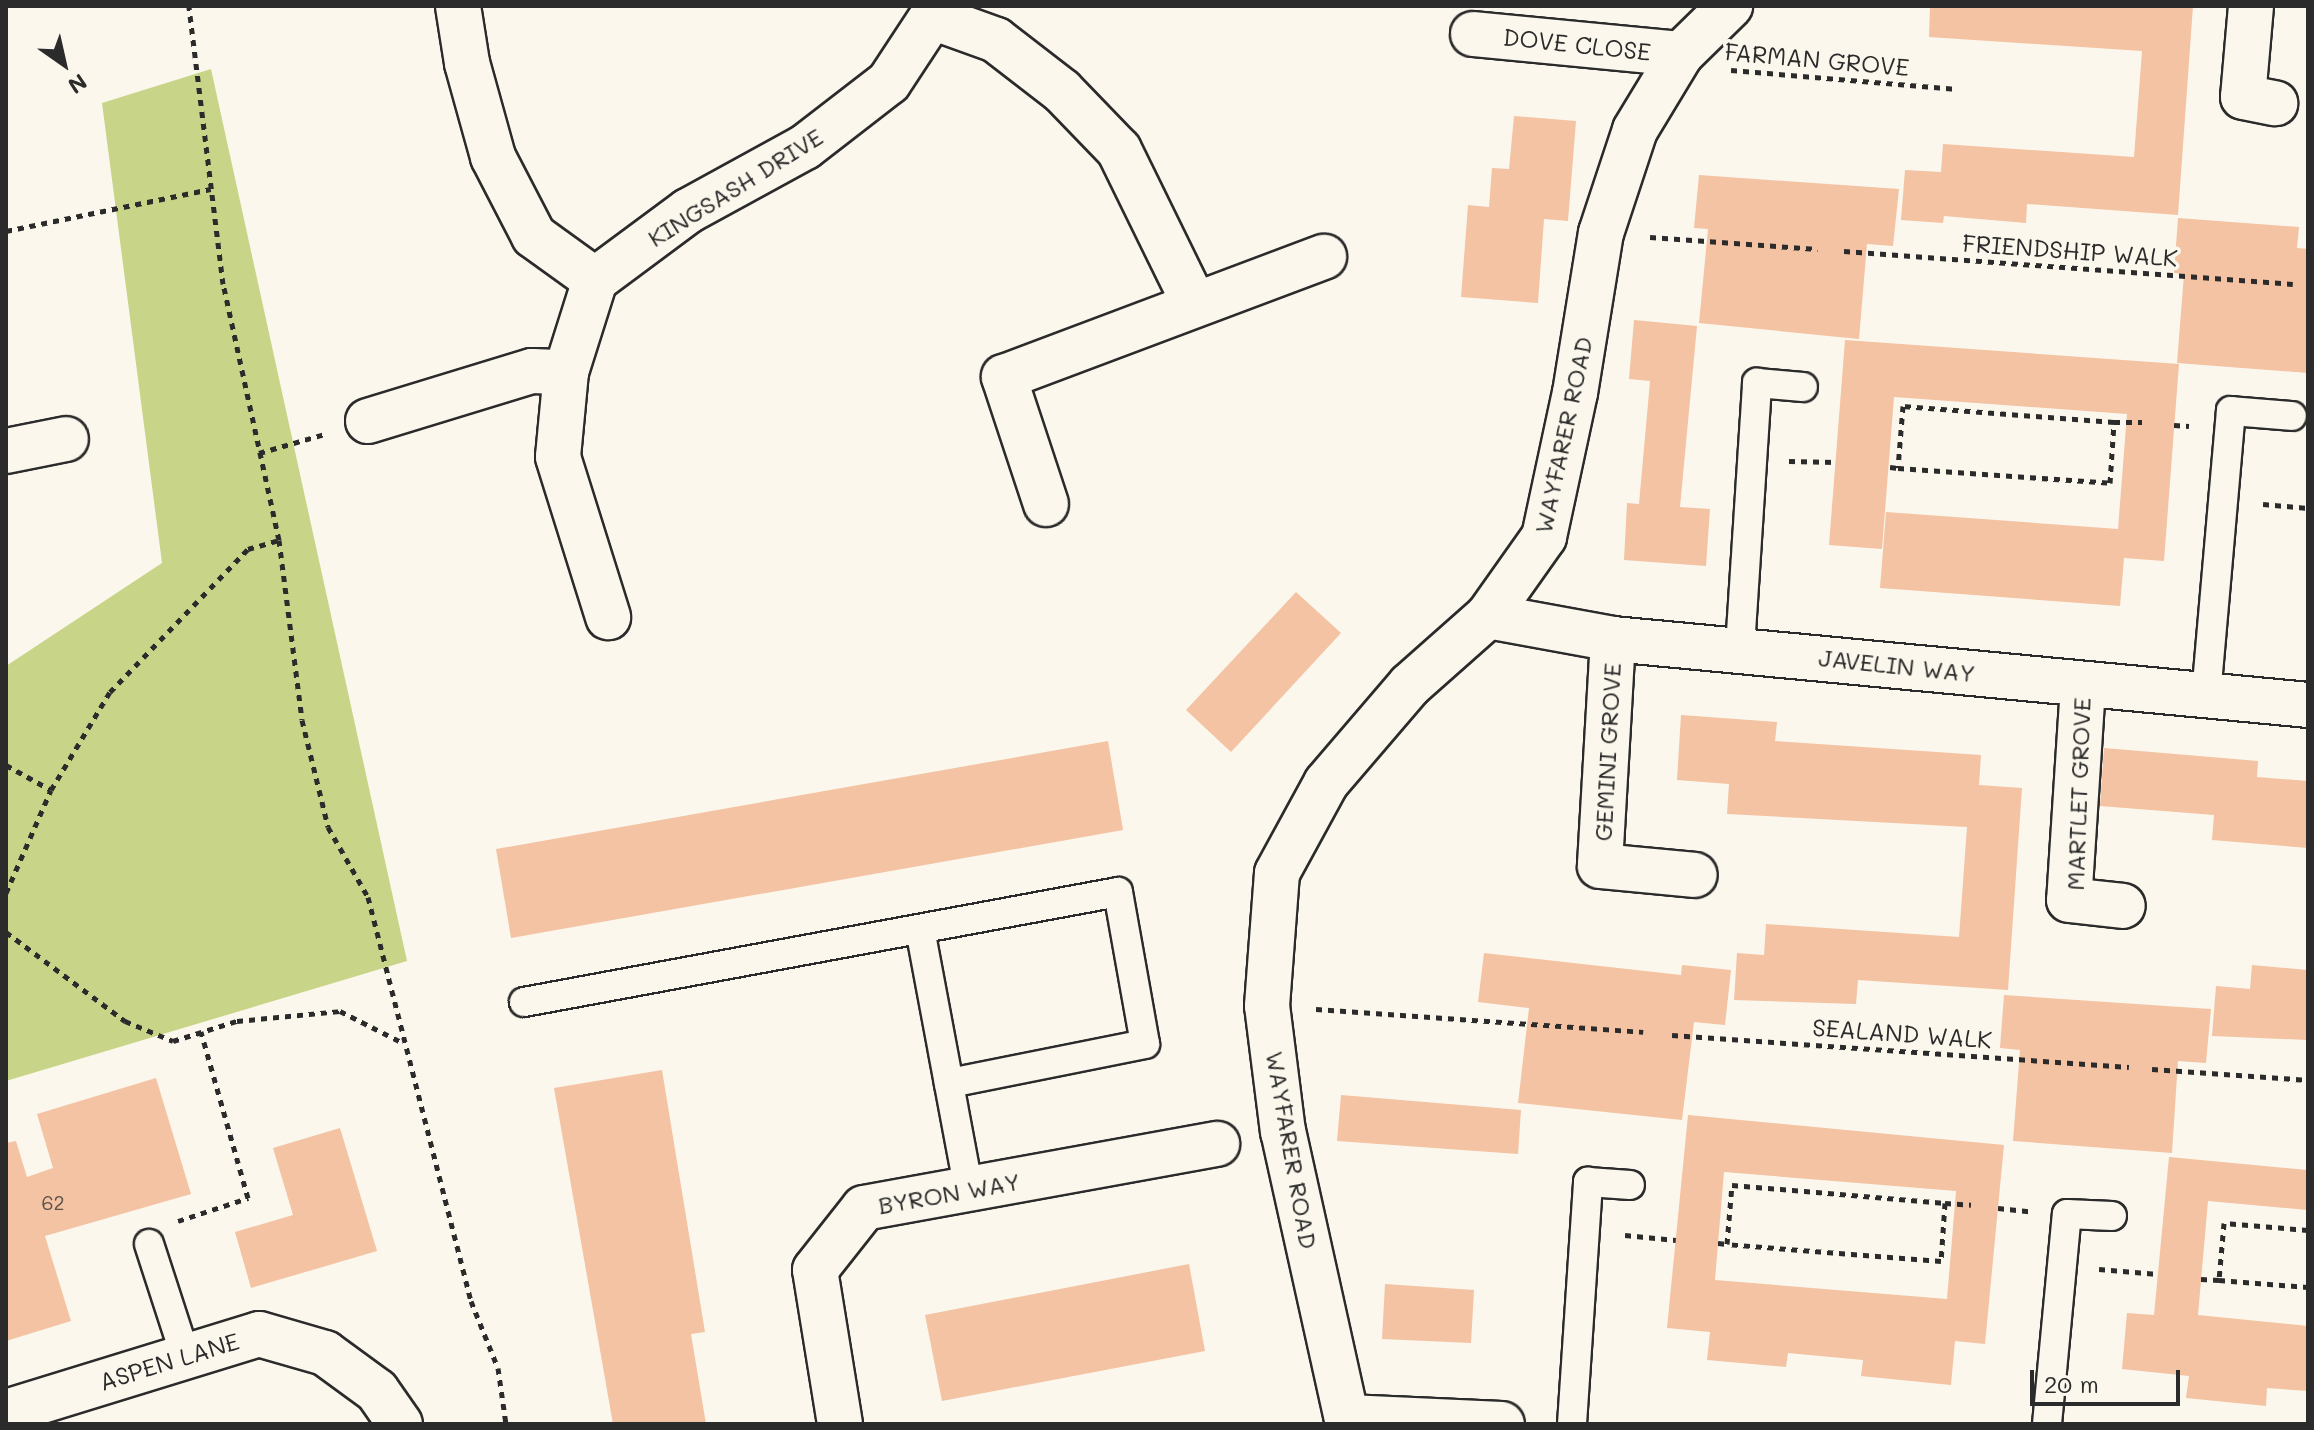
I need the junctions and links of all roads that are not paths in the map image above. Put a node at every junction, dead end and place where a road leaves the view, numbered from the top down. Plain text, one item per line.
1 (458, 6) edge
2 (1730, 6) edge
3 (2251, 6) edge
4 (937, 12) edge
5 (1473, 34) dead end
6 (1677, 60) junction
7 (2275, 103) dead end
8 (1324, 257) dead end
9 (595, 280) junction
10 (1194, 303) junction
11 (566, 372) junction
12 (1803, 387) dead end
13 (2292, 416) dead end
14 (368, 421) road end
15 (66, 439) dead end
16 (6, 451) edge
17 (1046, 504) dead end
18 (1488, 616) junction
19 (608, 617) dead end
20 (1613, 639) junction
21 (1740, 648) junction
22 (2083, 686) junction
23 (2206, 696) junction
24 (2308, 705) edge
25 (1695, 875) dead end
26 (2123, 906) dead end
27 (920, 929) junction
28 (524, 1002) dead end
29 (949, 1083) junction
30 (1217, 1144) dead end
31 (1630, 1185) dead end
32 (969, 1190) junction
33 (2112, 1216) dead end
34 (149, 1244) road end
35 (185, 1355) junction
36 (6, 1412) edge
37 (1348, 1421) edge
38 (400, 1424) edge
39 (840, 1424) edge
40 (1502, 1424) edge
41 (1572, 1424) edge
42 (2047, 1424) edge

1 - 9 street
2 - 6 street, WAYFARER ROAD
3 - 7 street
4 - 9 street, KINGSASH DRIVE
4 - 10 street
5 - 6 street, DOVE CLOSE
6 - 18 street, WAYFARER ROAD
8 - 10 street
9 - 11 street
10 - 17 street
11 - 14 street
11 - 19 street
12 - 21 lane
13 - 23 lane
15 - 16 street
18 - 20 street, JAVELIN WAY
18 - 37 street, WAYFARER ROAD
20 - 21 street, JAVELIN WAY
20 - 25 street, GEMINI GROVE
21 - 22 street, JAVELIN WAY
22 - 23 street, JAVELIN WAY
22 - 26 street, MARTLET GROVE
23 - 24 street, JAVELIN WAY
27 - 28 lane
27 - 29 lane
27 - 29 lane
29 - 32 lane
30 - 32 street, BYRON WAY
31 - 41 lane
32 - 39 street, BYRON WAY
33 - 42 lane
34 - 35 lane
35 - 36 street, ASPEN LANE
35 - 38 street, ASPEN LANE
37 - 40 street

